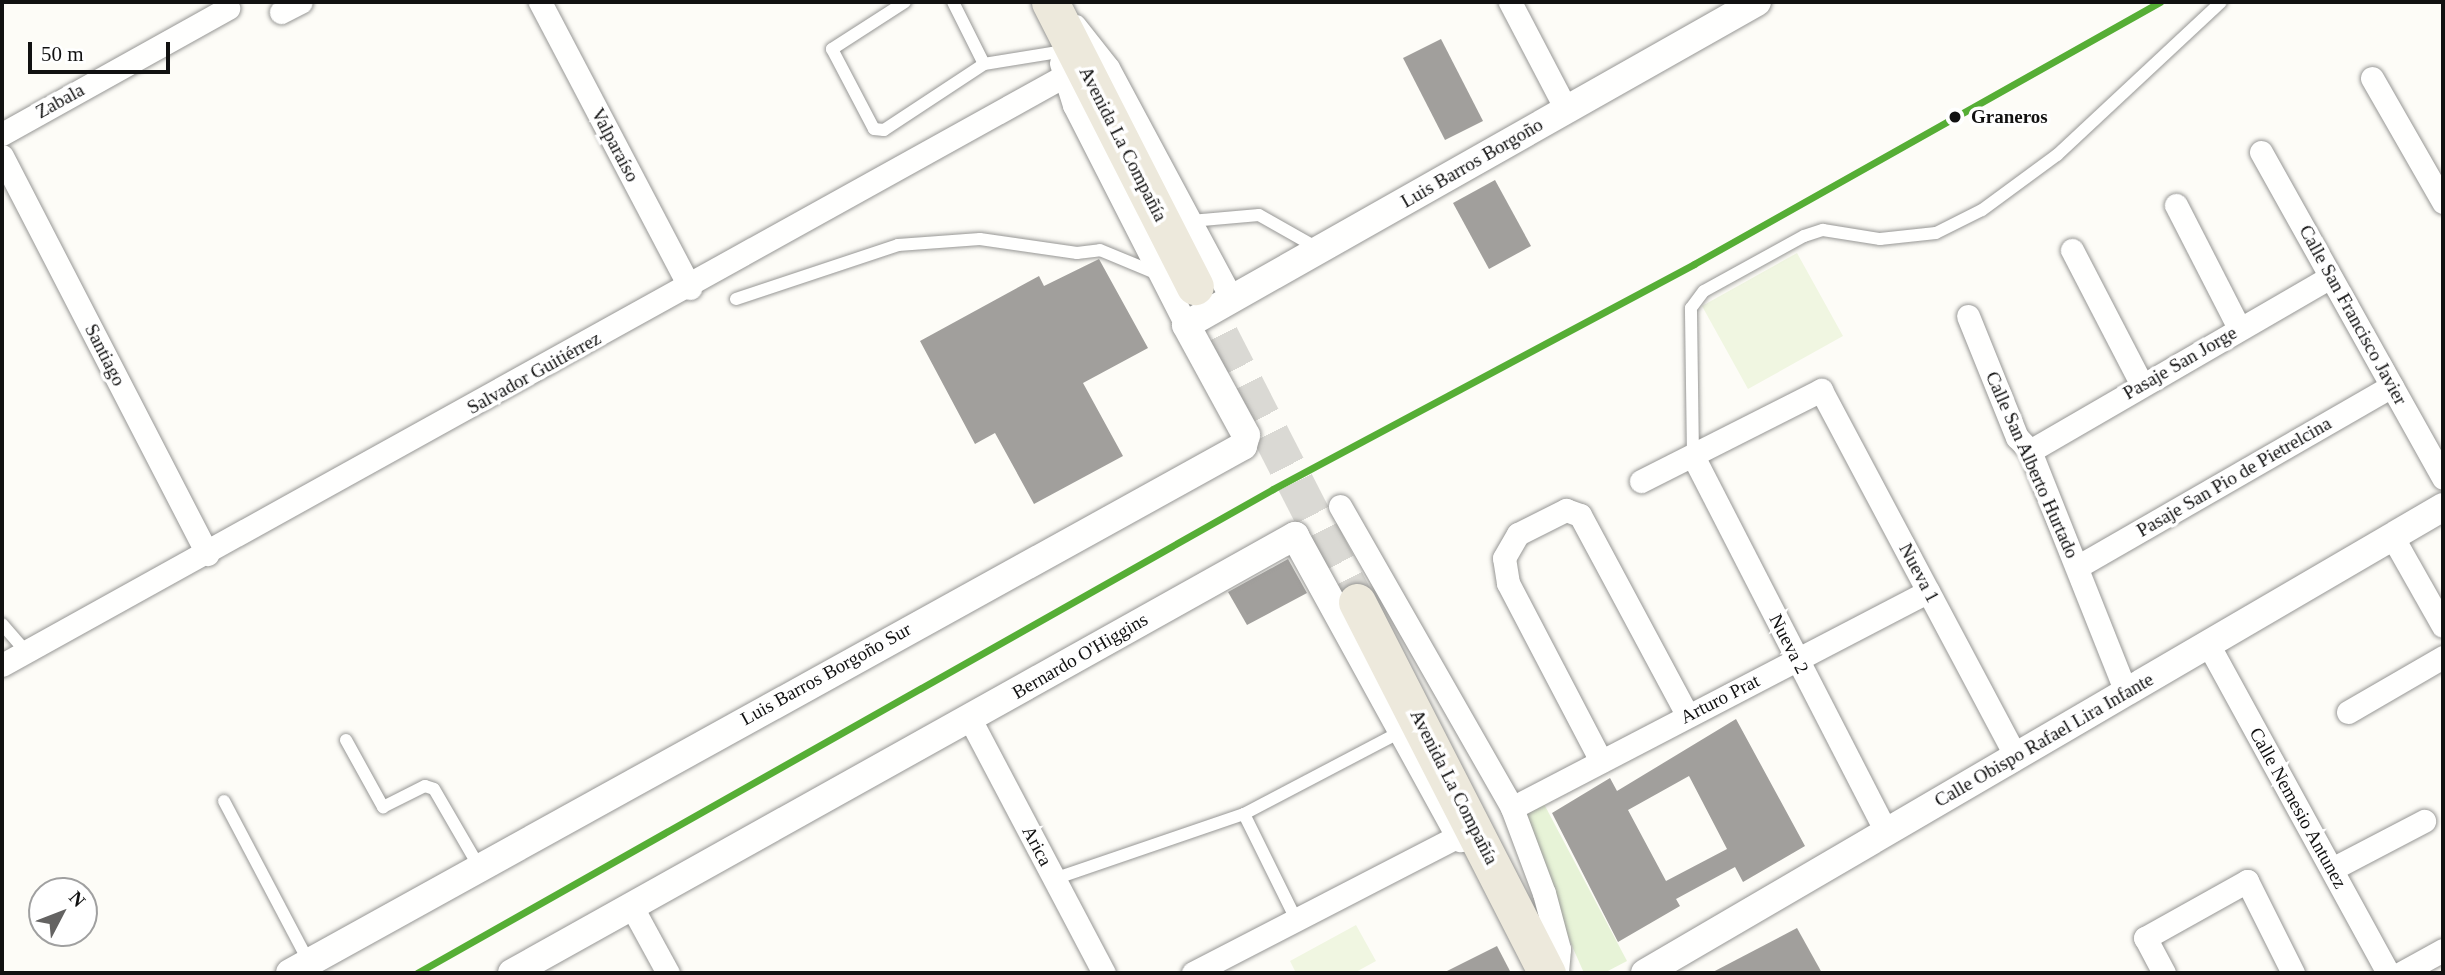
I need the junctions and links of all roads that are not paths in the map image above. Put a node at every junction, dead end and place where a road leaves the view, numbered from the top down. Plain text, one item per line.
1 (540, 2) edge
2 (905, 2) edge
3 (953, 2) edge
4 (1051, 2) edge
5 (1510, 2) edge
6 (1757, 2) edge
7 (2221, 2) edge
8 (228, 8) dead end
9 (1058, 52) junction
10 (984, 64) junction
11 (1064, 76) junction
12 (2372, 78) dead end
13 (1566, 109) junction
14 (2, 134) edge
15 (2261, 152) dead end
16 (2, 156) edge
17 (2443, 202) edge
18 (2176, 205) dead end
19 (1191, 221) junction
20 (1320, 249) junction
21 (2072, 250) dead end
22 (2330, 277) junction
23 (1178, 281) junction
24 (690, 288) junction
25 (736, 299) dead end
26 (1232, 299) junction
27 (1968, 316) dead end
28 (1186, 325) junction
29 (2239, 328) junction
30 (2142, 385) junction
31 (2392, 386) junction
32 (2030, 451) junction
33 (1693, 456) junction
34 (2443, 478) edge
35 (1641, 481) dead end
36 (1340, 506) dead end
37 (2443, 507) edge
38 (2392, 536) junction
39 (207, 554) junction
40 (2077, 567) junction
41 (1928, 591) junction
42 (1357, 593) junction
43 (2, 624) edge
44 (2443, 626) edge
45 (2208, 644) junction
46 (26, 652) junction
47 (2443, 657) edge
48 (1797, 659) junction
49 (2, 666) edge
50 (2126, 692) junction
51 (2348, 712) dead end
52 (1688, 716) junction
53 (970, 719) junction
54 (1400, 732) junction
55 (346, 740) dead end
56 (2016, 756) junction
57 (1601, 761) junction
58 (224, 801) dead end
59 (1512, 808) junction
60 (1244, 814) junction
61 (2424, 821) dead end
62 (1886, 832) junction
63 (1459, 836) junction
64 (478, 865) junction
65 (2332, 869) junction
66 (1054, 879) junction
67 (1502, 882) junction
68 (632, 907) junction
69 (1296, 919) junction
70 (2443, 950) edge
71 (300, 968) edge
72 (512, 973) edge
73 (668, 973) edge
74 (1104, 973) edge
75 (1193, 973) edge
76 (1546, 973) edge
77 (1557, 973) edge
78 (1645, 973) edge
79 (2162, 973) edge
80 (2293, 973) edge
81 (2388, 973) edge
82 (2401, 973) edge

1 - 24 street, Valparaíso
2 - 10 lane
3 - 10 lane
4 - 9 street
4 - 19 street
4 - 23 main road, Avenida La Compañía
5 - 13 street
6 - 13 street, Luis Barros Borgoño
7 - 33 lane
8 - 14 street, Zabala
9 - 10 lane
9 - 11 street
11 - 23 street
11 - 24 street, Salvador Guitiérrez
12 - 17 street
13 - 20 street, Luis Barros Borgoño
15 - 22 street, Calle San Francisco Javier
16 - 39 street, Santiago
18 - 29 street
19 - 20 lane
19 - 26 street
20 - 26 street, Luis Barros Borgoño
21 - 30 street
22 - 29 street, Pasaje San Jorge
22 - 31 street, Calle San Francisco Javier
23 - 25 lane
23 - 28 street
24 - 39 street, Salvador Guitiérrez
26 - 28 street, Luis Barros Borgoño
27 - 32 street, Calle San Alberto Hurtado
28 - 64 street, Luis Barros Borgoño Sur
29 - 30 street, Pasaje San Jorge
30 - 32 street, Pasaje San Jorge
31 - 34 street, Calle San Francisco Javier
31 - 40 street, Pasaje San Pio de Pietrelcina
32 - 40 street, Calle San Alberto Hurtado
33 - 35 street
33 - 41 street, Nueva 1
33 - 48 street, Nueva 2
36 - 42 street, Bernardo O'Higgins
37 - 38 street, Calle Obispo Rafael Lira Infante
38 - 44 street
38 - 45 street, Calle Obispo Rafael Lira Infante
39 - 46 street, Salvador Guitiérrez
40 - 50 street, Calle San Alberto Hurtado
41 - 48 street, Arturo Prat
41 - 56 street, Nueva 1
42 - 53 street, Bernardo O'Higgins
42 - 54 street, Bernardo O'Higgins
42 - 59 street, Bernardo O'Higgins
42 - 67 main road, Avenida La Compañía
43 - 46 lane
45 - 50 street, Calle Obispo Rafael Lira Infante
45 - 65 street, Calle Nemesio Antunez
46 - 49 street, Salvador Guitiérrez
47 - 51 street
48 - 52 street, Arturo Prat
48 - 62 street, Nueva 2
50 - 56 street, Calle Obispo Rafael Lira Infante
52 - 57 street, Arturo Prat
52 - 57 street
53 - 66 street, Arica
53 - 68 street, Bernardo O'Higgins
54 - 60 lane
54 - 63 street, Bernardo O'Higgins
55 - 64 lane
56 - 62 street, Calle Obispo Rafael Lira Infante
57 - 59 street, Arturo Prat
58 - 71 lane
59 - 77 street, Bernardo O'Higgins
60 - 66 lane
60 - 69 lane
61 - 65 street
62 - 78 street, Calle Obispo Rafael Lira Infante
63 - 67 street, Bernardo O'Higgins
63 - 69 street
64 - 71 street, Luis Barros Borgoño Sur
65 - 81 street, Calle Nemesio Antunez
66 - 74 street, Arica
67 - 76 main road, Avenida La Compañía
68 - 72 street, Bernardo O'Higgins
68 - 73 street
69 - 75 street
70 - 82 street
79 - 80 street

